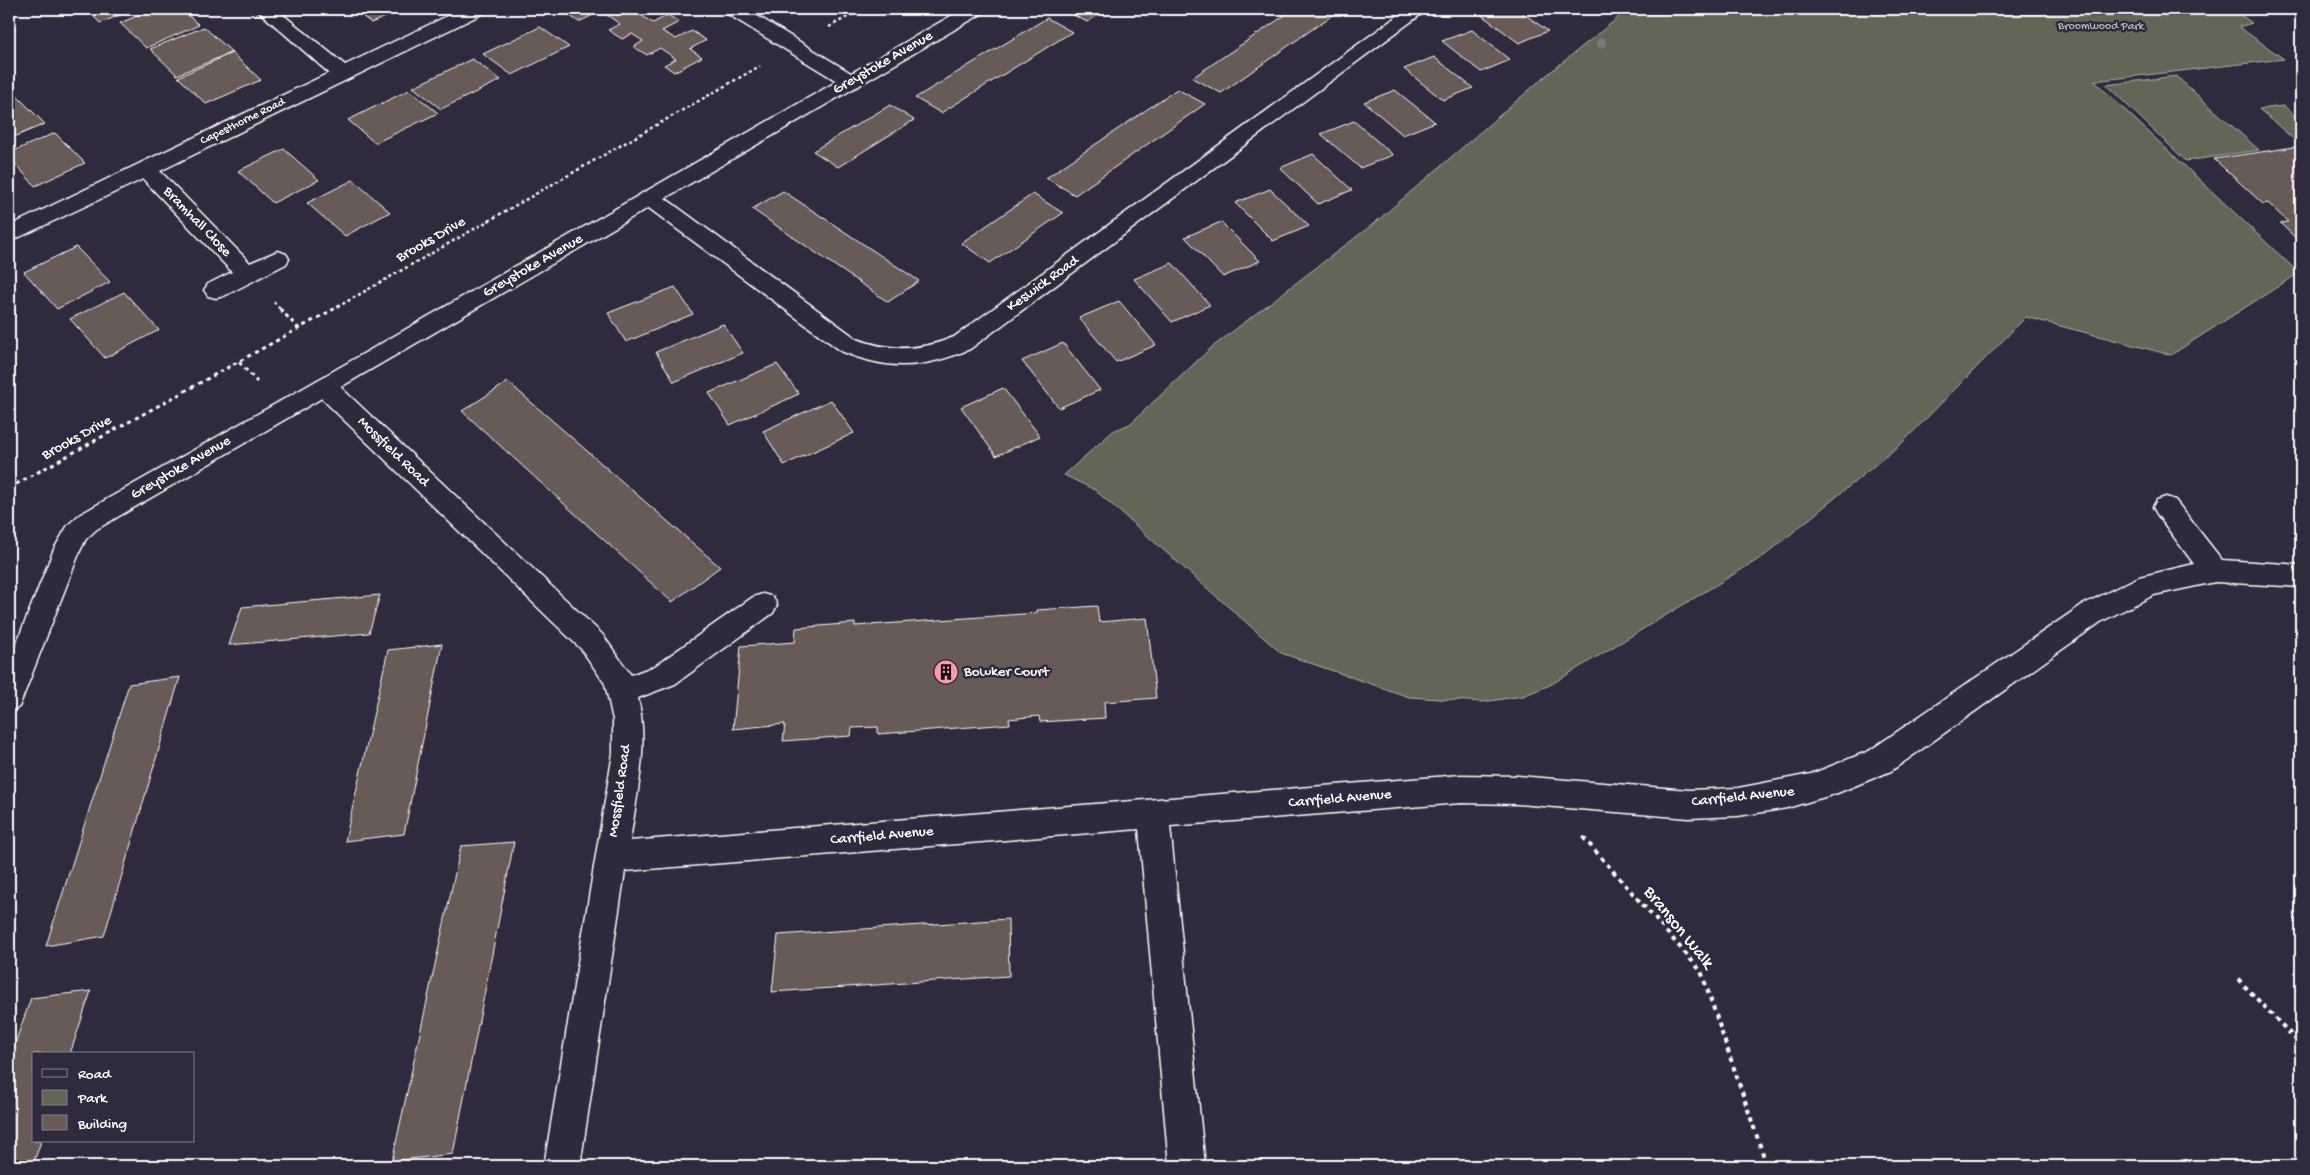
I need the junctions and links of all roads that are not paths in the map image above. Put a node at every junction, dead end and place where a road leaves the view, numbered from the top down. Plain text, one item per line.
1 (265, 9) edge
2 (477, 9) edge
3 (733, 9) edge
4 (976, 9) edge
5 (1419, 9) edge
6 (343, 74) junction
7 (852, 82) junction
8 (146, 169) junction
9 (650, 198) junction
10 (9, 235) edge
11 (278, 258) dead end
12 (247, 274) junction
13 (216, 290) dead end
14 (325, 387) junction
15 (2166, 507) dead end
16 (2215, 571) junction
17 (2301, 576) edge
18 (763, 605) dead end
19 (622, 692) junction
20 (9, 698) edge
21 (1153, 814) junction
22 (610, 857) junction
23 (562, 1166) edge
24 (1188, 1166) edge

1 - 6 street
2 - 6 street, Capesthorne Road
3 - 7 street
4 - 7 street, Greystoke Avenue
5 - 9 street, Keswick Road
6 - 8 street, Capesthorne Road
7 - 9 street, Greystoke Avenue
8 - 10 street, Capesthorne Road
8 - 12 street, Bramhall Close
9 - 14 street, Greystoke Avenue
11 - 12 street
12 - 13 street
14 - 19 street, Mossfield Road
14 - 20 street, Greystoke Avenue
15 - 16 street
16 - 17 street, Carrfield Avenue
16 - 21 street, Carrfield Avenue
18 - 19 street
19 - 22 street, Mossfield Road
21 - 22 street, Carrfield Avenue
21 - 24 street
22 - 23 street, Mossfield Road

